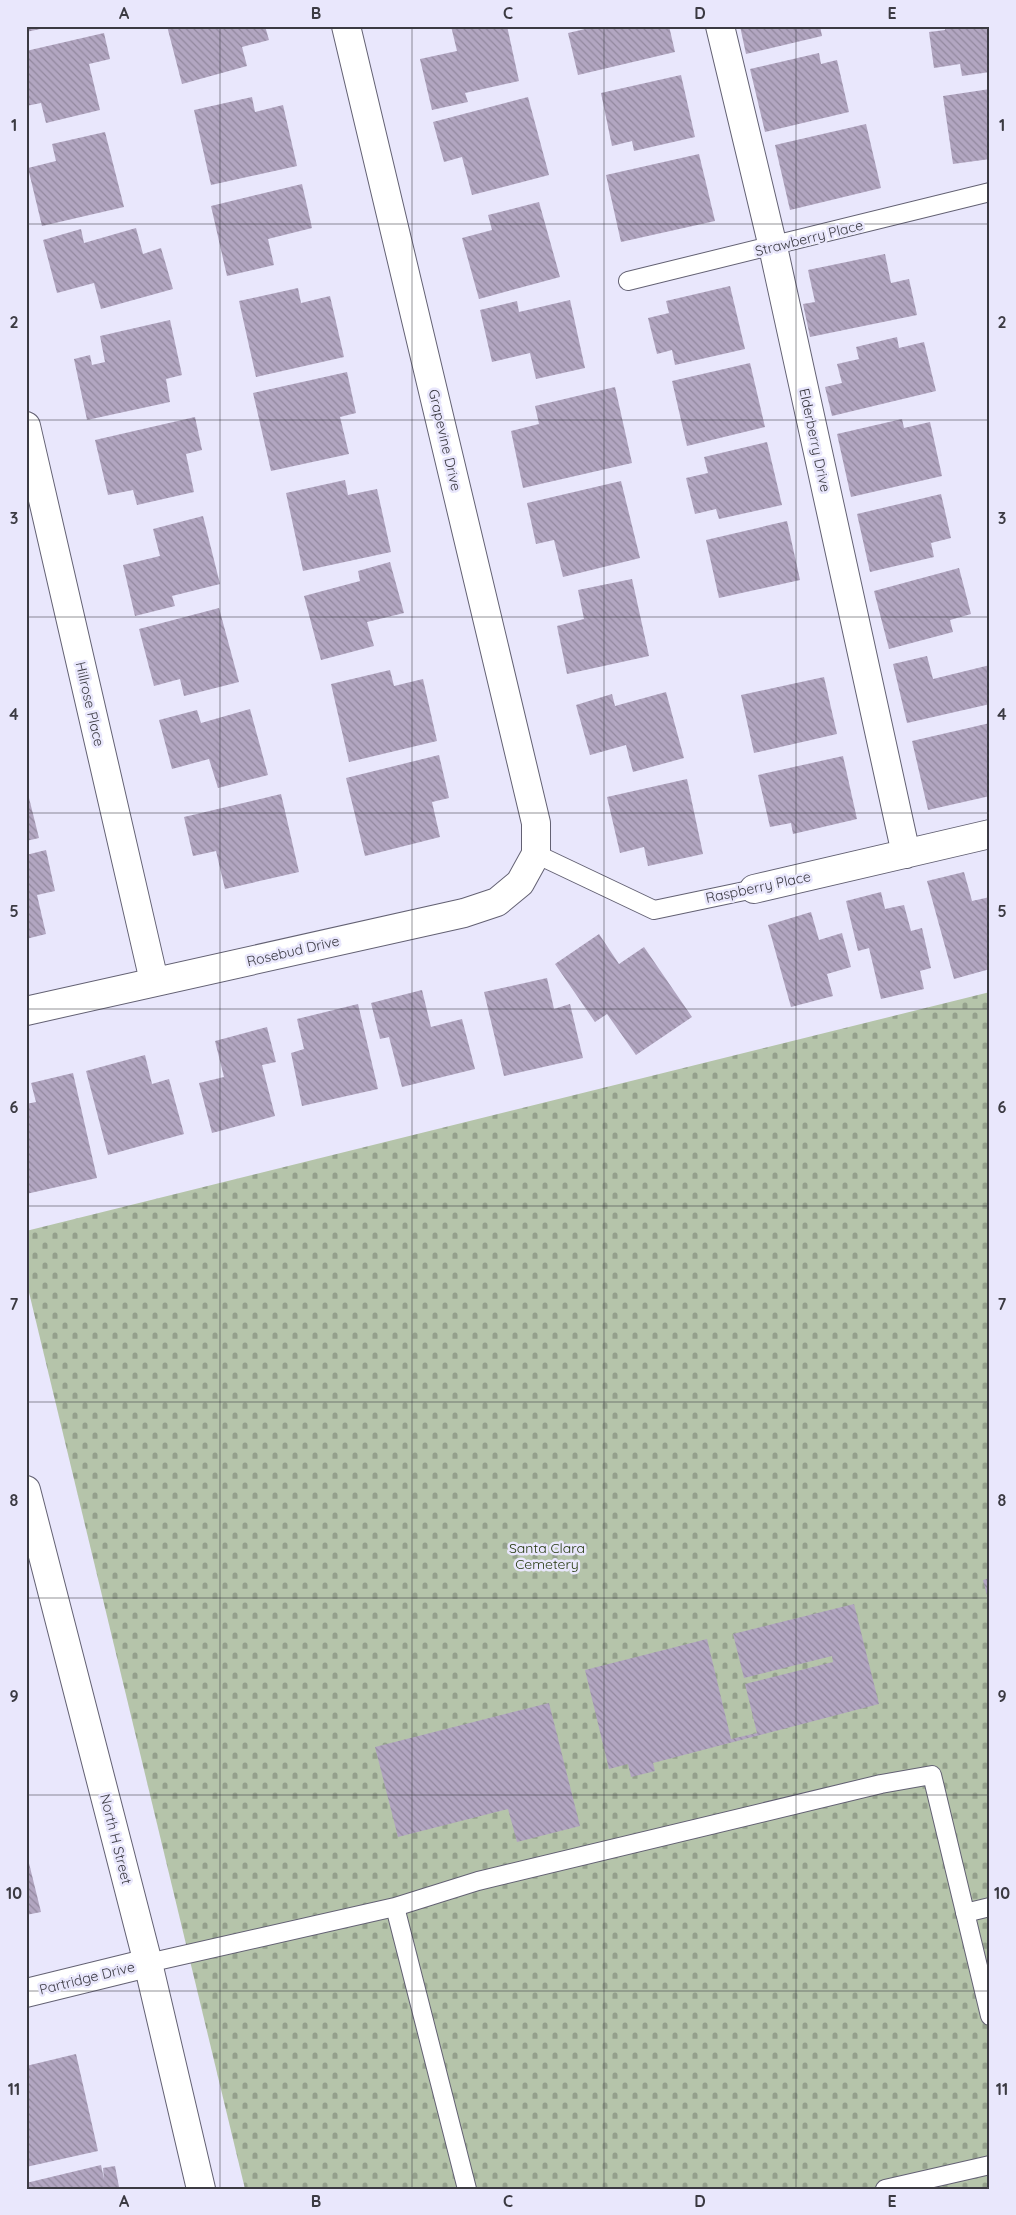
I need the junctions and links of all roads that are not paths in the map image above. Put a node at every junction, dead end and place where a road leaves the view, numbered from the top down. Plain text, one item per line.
1 (346, 26) edge
2 (720, 26) edge
3 (990, 192) edge
4 (773, 247) junction
5 (628, 281) dead end
6 (26, 426) edge
7 (990, 834) edge
8 (536, 854) junction
9 (906, 854) junction
10 (754, 889) joint
11 (154, 981) junction
12 (26, 1011) edge
13 (26, 1490) edge
14 (990, 1906) edge
15 (395, 1907) junction
16 (965, 1913) junction
17 (148, 1963) junction
18 (26, 1993) edge
19 (990, 2016) edge
20 (990, 2165) edge
21 (201, 2189) edge
22 (467, 2189) edge
23 (885, 2189) edge

1 - 8 street, Grapevine Drive
2 - 4 street, Elderberry Drive
3 - 4 lane, Strawberry Place
4 - 5 lane, Strawberry Place
4 - 9 street, Elderberry Drive
6 - 11 street, Hillrose Place
7 - 9 street, Raspberry Place
8 - 10 lane, Raspberry Place
8 - 11 street, Rosebud Drive
9 - 10 street, Raspberry Place
11 - 12 street, Rosebud Drive
13 - 17 street, North H Street
14 - 16 lane
15 - 16 lane
15 - 17 lane
15 - 22 lane
16 - 19 lane
17 - 18 street, Partridge Drive
17 - 21 street, North H Street
20 - 23 lane

